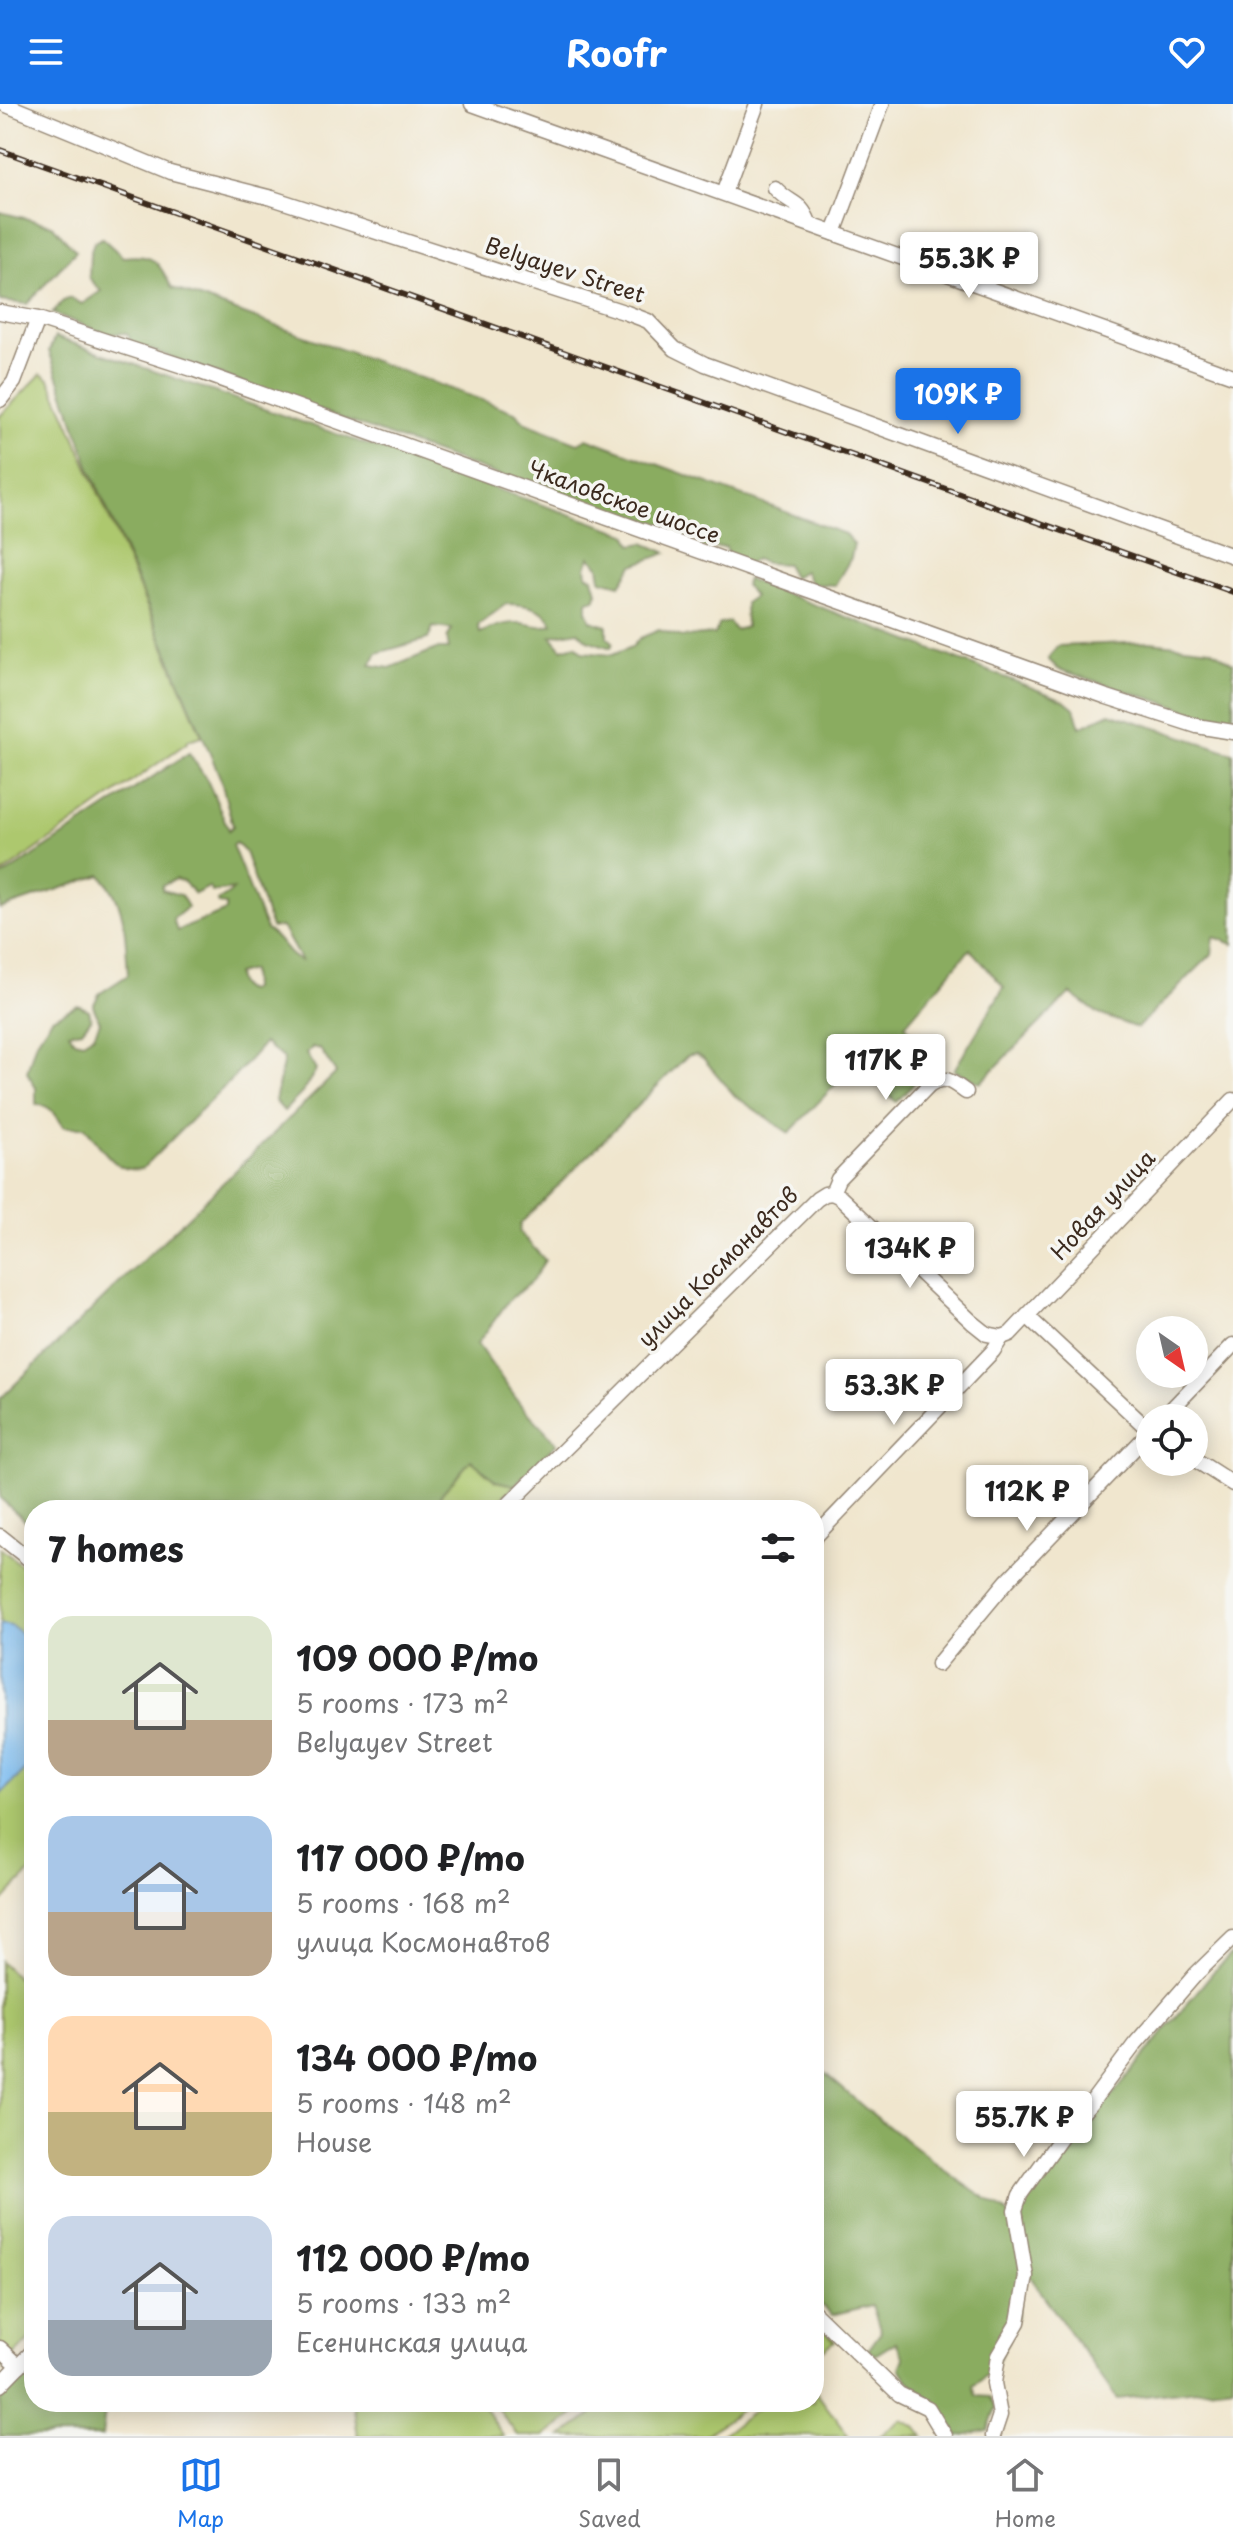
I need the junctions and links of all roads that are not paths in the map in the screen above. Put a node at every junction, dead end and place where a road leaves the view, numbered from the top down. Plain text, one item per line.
1 (4, 104) edge
2 (472, 104) edge
3 (757, 104) edge
4 (882, 104) edge
5 (775, 188) dead end
6 (724, 193) junction
7 (809, 223) junction
8 (834, 233) junction
9 (0, 312) edge
10 (38, 319) junction
11 (1233, 376) edge
12 (0, 400) edge
13 (1233, 556) edge
14 (1197, 726) junction
15 (1233, 732) edge
16 (1233, 740) edge
17 (966, 1092) dead end
18 (1233, 1100) edge
19 (832, 1193) junction
20 (1027, 1316) junction
21 (1002, 1337) junction
22 (1233, 1345) edge
23 (1176, 1404) edge
24 (1136, 1419) edge
25 (1136, 1447) edge
26 (1208, 1468) edge
27 (1233, 1484) edge
28 (513, 1500) edge
29 (824, 1528) edge
30 (0, 1536) edge
31 (24, 1555) edge
32 (938, 1664) dead end
33 (1233, 1938) edge
34 (824, 2322) edge
35 (0, 2348) edge
36 (24, 2361) edge
37 (19, 2366) junction
38 (0, 2385) edge
39 (945, 2436) edge
40 (993, 2436) edge

1 - 13 street, Belyayev Street
2 - 6 street
3 - 6 street
4 - 8 street
5 - 7 street
6 - 7 street
7 - 8 street
8 - 11 street
9 - 10 street, Чкаловское шоссе
10 - 12 street
10 - 14 street, Чкаловское шоссе
14 - 15 street, Чкаловское шоссе
14 - 16 street
17 - 19 street, улица Космонавтов
18 - 20 street, Новая улица
19 - 21 street
19 - 28 street, улица Космонавтов
20 - 21 street, Новая улица
20 - 24 street
21 - 29 street, Новая улица
22 - 23 street
25 - 32 street
26 - 27 street
30 - 31 street
33 - 40 street
34 - 39 street
35 - 37 street
36 - 37 street
37 - 38 street

